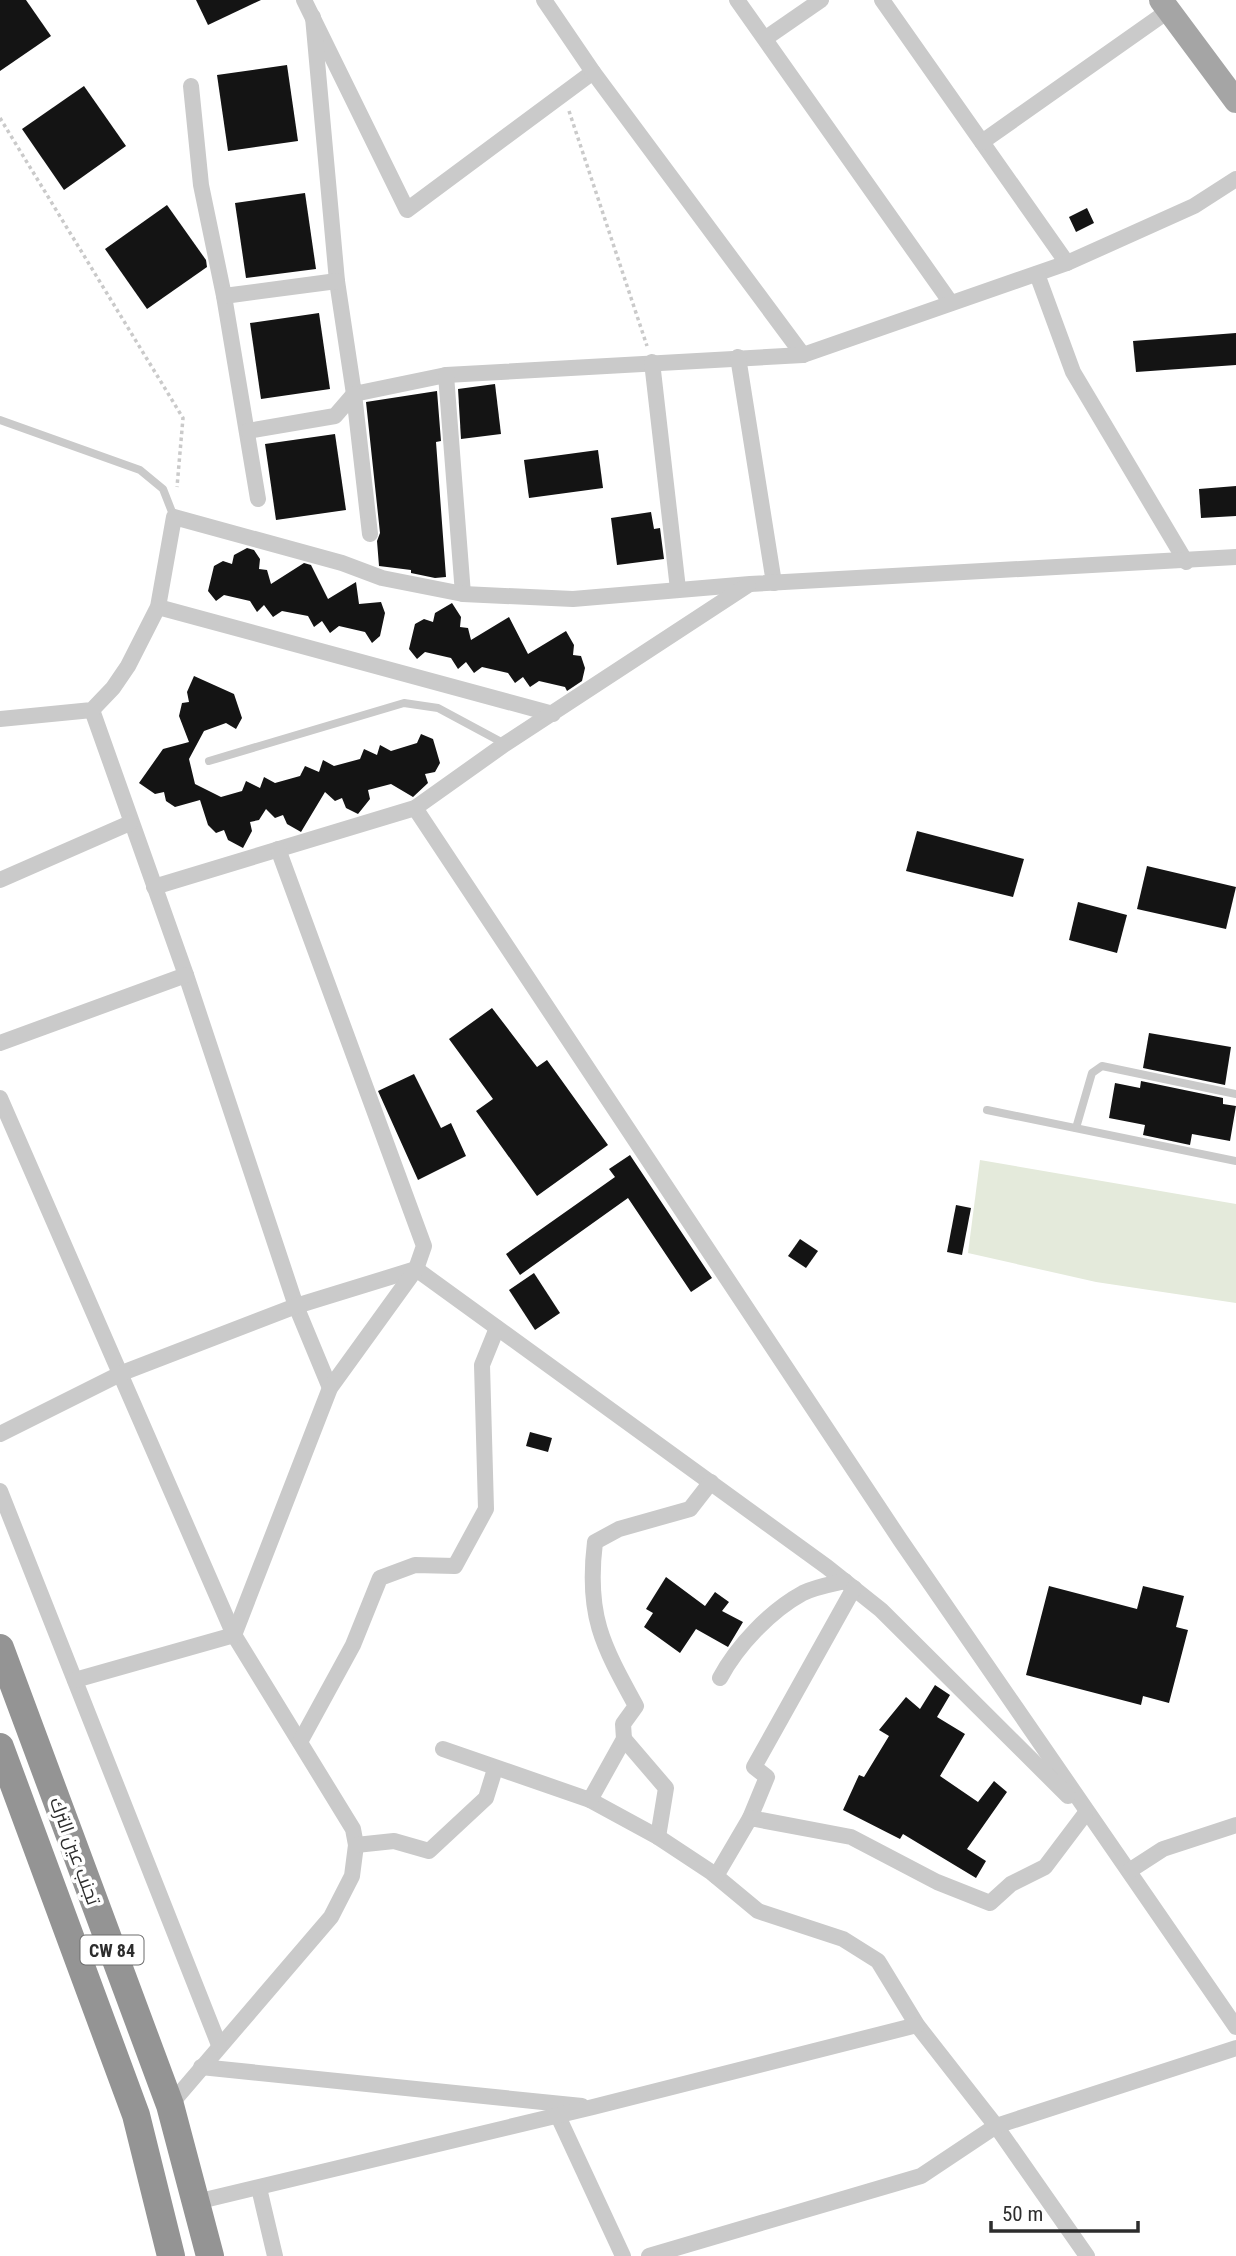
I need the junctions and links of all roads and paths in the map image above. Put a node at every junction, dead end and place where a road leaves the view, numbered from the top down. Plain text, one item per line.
1 (304, 0) edge
2 (544, 0) edge
3 (737, 0) edge
4 (821, 0) edge
5 (882, 0) edge
6 (1164, 6) edge
7 (313, 17) junction
8 (766, 38) junction
9 (593, 72) junction
10 (191, 86) dead end
11 (564, 94) junction
12 (1236, 101) edge
13 (0, 118) edge
14 (982, 142) junction
15 (1236, 179) edge
16 (1067, 263) junction
17 (1037, 274) junction
18 (337, 281) junction
19 (224, 296) junction
20 (951, 303) junction
21 (803, 355) junction
22 (738, 356) junction
23 (652, 362) junction
24 (446, 375) junction
25 (354, 394) junction
26 (0, 420) edge
27 (248, 431) junction
28 (258, 499) dead end
29 (174, 517) junction
30 (370, 534) dead end
31 (1236, 557) edge
32 (1186, 562) junction
33 (774, 583) junction
34 (750, 584) junction
35 (678, 589) junction
36 (463, 594) junction
37 (158, 607) junction
38 (92, 710) junction
39 (553, 714) junction
40 (0, 719) edge
41 (505, 744) junction
42 (209, 761) dead end
43 (415, 808) junction
44 (130, 823) junction
45 (278, 849) junction
46 (0, 880) edge
47 (154, 887) junction
48 (186, 975) junction
49 (0, 1043) edge
50 (1236, 1094) edge
51 (0, 1098) edge
52 (987, 1110) dead end
53 (1076, 1128) junction
54 (1236, 1161) edge
55 (416, 1269) junction
56 (296, 1306) junction
57 (497, 1328) junction
58 (122, 1373) junction
59 (330, 1388) junction
60 (0, 1434) edge
61 (711, 1482) junction
62 (0, 1491) edge
63 (849, 1584) junction
64 (234, 1635) junction
65 (0, 1648) edge
66 (720, 1678) dead end
67 (75, 1680) junction
68 (624, 1739) junction
69 (300, 1742) junction
70 (0, 1747) edge
71 (443, 1749) dead end
72 (495, 1769) junction
73 (590, 1800) junction
74 (1084, 1814) junction
75 (750, 1818) junction
76 (1236, 1825) edge
77 (1100, 1829) junction
78 (658, 1837) junction
79 (356, 1844) junction
80 (1129, 1871) junction
81 (716, 1876) junction
82 (1212, 1993) junction
83 (1236, 2007) edge
84 (917, 2025) junction
85 (1236, 2026) edge
86 (219, 2045) junction
87 (1236, 2048) edge
88 (201, 2067) junction
89 (170, 2105) junction
90 (593, 2107) junction
91 (558, 2116) junction
92 (996, 2126) junction
93 (259, 2188) junction
94 (196, 2202) junction
95 (171, 2256) edge
96 (210, 2256) edge
97 (275, 2256) edge
98 (623, 2256) edge
99 (649, 2256) edge
100 (1087, 2256) edge

1 - 7 street
2 - 9 street
3 - 8 street
4 - 8 street
5 - 14 street
6 - 12 main road
6 - 14 street
7 - 11 street
7 - 18 street
8 - 20 street
9 - 11 street
9 - 21 street
10 - 19 street
11 - 23 path
13 - 29 path
14 - 16 street
15 - 16 street
16 - 17 street
17 - 20 street
17 - 32 street
18 - 19 street
18 - 25 street
19 - 27 street
20 - 21 street
21 - 22 street
22 - 23 street
22 - 33 street
23 - 24 street
23 - 35 street
24 - 25 street
24 - 36 street
25 - 27 street
25 - 30 street
26 - 29 lane
27 - 28 street
29 - 36 street
29 - 37 street
31 - 32 street
32 - 33 street
33 - 34 street
34 - 35 street
34 - 39 street
35 - 36 street
37 - 38 street
37 - 39 street
38 - 40 street
38 - 44 street
39 - 41 street
41 - 42 lane
41 - 43 street
43 - 45 street
43 - 77 street
44 - 46 street
44 - 47 street
45 - 47 street
45 - 55 street
47 - 48 street
48 - 49 street
48 - 56 street
50 - 53 lane
51 - 58 street
52 - 53 lane
53 - 54 lane
55 - 56 street
55 - 57 street
55 - 59 street
56 - 58 street
56 - 59 street
57 - 61 street
57 - 69 street
58 - 60 street
58 - 64 street
59 - 64 street
61 - 63 street
61 - 68 street
62 - 67 street
63 - 66 street
63 - 74 street
63 - 75 street
64 - 67 street
64 - 69 street
65 - 89 highway, تجنب عين الترك / CW 84
67 - 86 street
68 - 73 street
68 - 78 street
69 - 79 street
70 - 95 highway, تجنب عين الترك / CW 84
71 - 72 street
72 - 73 street
72 - 79 street
73 - 78 street
74 - 75 street
74 - 77 street
75 - 81 street
76 - 80 street
77 - 80 street
78 - 81 street
79 - 86 street
80 - 82 street
81 - 84 street
82 - 83 street
82 - 85 street
84 - 90 street
84 - 92 street
86 - 88 street
87 - 92 street
88 - 89 street
88 - 90 street
89 - 94 highway, تجنب عين الترك / CW 84
90 - 91 street
91 - 93 street
91 - 98 street
92 - 99 street
92 - 100 street
93 - 94 street
93 - 97 street
94 - 96 highway, تجنب عين الترك / CW 84

